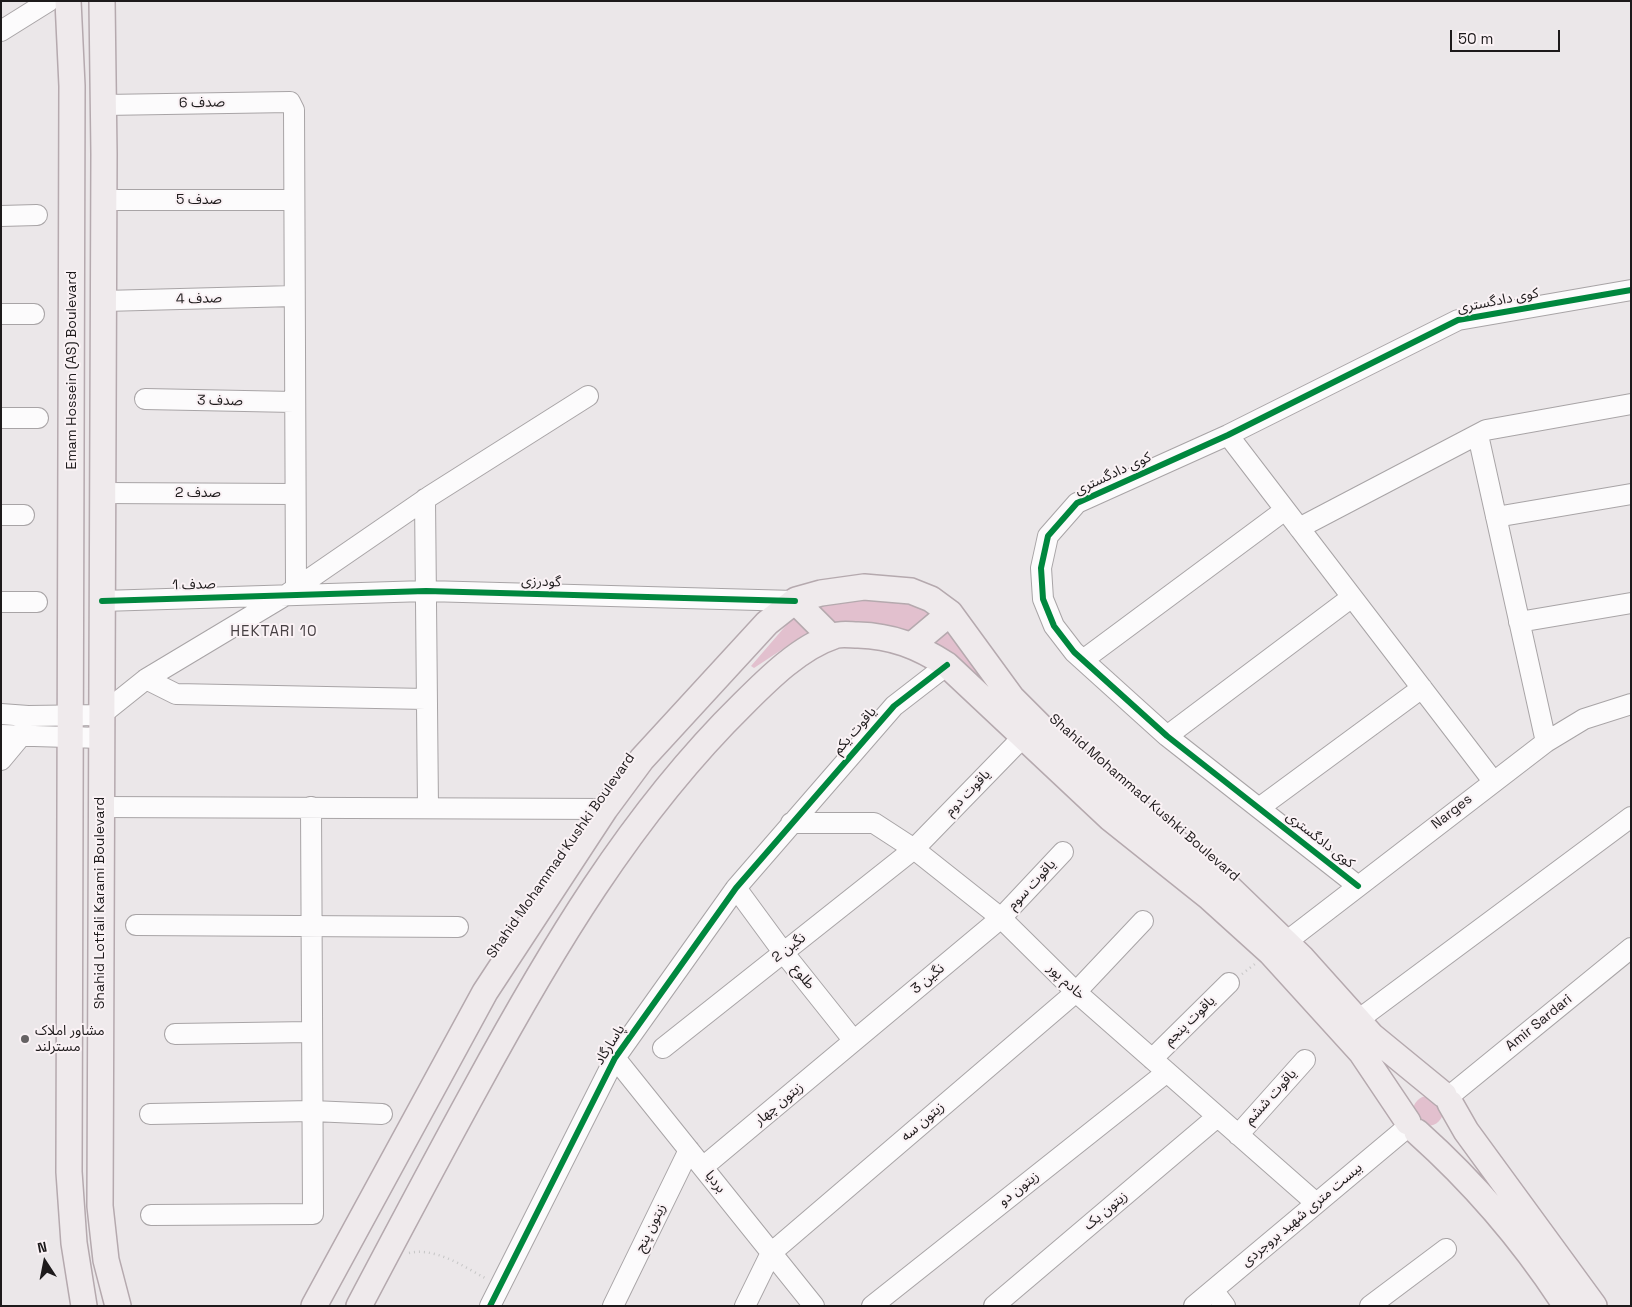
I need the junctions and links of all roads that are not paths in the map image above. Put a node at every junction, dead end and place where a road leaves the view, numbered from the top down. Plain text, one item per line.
1 (49, 1) edge
2 (68, 1) edge
3 (102, 1) edge
4 (1, 32) edge
5 (104, 105) junction
6 (104, 200) junction
7 (294, 200) junction
8 (37, 215) dead end
9 (1, 216) edge
10 (1631, 290) edge
11 (294, 296) junction
12 (104, 301) junction
13 (1, 314) edge
14 (34, 314) dead end
15 (588, 396) dead end
16 (145, 399) dead end
17 (294, 402) junction
18 (1631, 404) edge
19 (1, 418) edge
20 (38, 418) dead end
21 (1228, 434) junction
22 (1478, 434) junction
23 (102, 493) junction
24 (294, 494) junction
25 (1631, 494) edge
26 (426, 499) junction
27 (1285, 510) junction
28 (1, 515) edge
29 (24, 516) dead end
30 (1496, 517) junction
31 (1299, 528) junction
32 (291, 591) junction
33 (426, 591) junction
34 (1352, 597) junction
35 (102, 600) junction
36 (795, 601) junction
37 (1, 602) edge
38 (37, 602) dead end
39 (1631, 603) edge
40 (950, 613) junction
41 (1519, 622) junction
42 (831, 637) junction
43 (912, 645) junction
44 (1083, 660) junction
45 (947, 665) junction
46 (146, 679) junction
47 (1422, 688) junction
48 (426, 699) junction
49 (1631, 704) edge
50 (1, 714) edge
51 (28, 716) junction
52 (101, 726) junction
53 (71, 727) junction
54 (11, 736) edge
55 (1167, 736) junction
56 (1022, 738) junction
57 (1546, 742) junction
58 (1, 760) edge
59 (1493, 780) junction
60 (100, 807) junction
61 (311, 807) junction
62 (428, 808) junction
63 (1259, 808) junction
64 (605, 809) junction
65 (1631, 818) edge
66 (791, 823) junction
67 (914, 849) junction
68 (1063, 852) dead end
69 (1358, 886) junction
70 (736, 888) junction
71 (1002, 918) junction
72 (1143, 921) dead end
73 (136, 925) dead end
74 (312, 926) junction
75 (458, 928) dead end
76 (1278, 947) junction
77 (1631, 948) edge
78 (783, 952) junction
79 (1229, 983) road end
80 (1076, 992) junction
81 (1358, 1020) junction
82 (310, 1032) junction
83 (175, 1034) dead end
84 (854, 1041) junction
85 (663, 1048) dead end
86 (615, 1058) junction
87 (1152, 1059) junction
88 (1305, 1060) dead end
89 (1167, 1072) junction
90 (1447, 1099) junction
91 (312, 1111) junction
92 (150, 1114) dead end
93 (382, 1114) dead end
94 (1217, 1117) junction
95 (1412, 1127) junction
96 (1238, 1135) junction
97 (689, 1150) junction
98 (703, 1167) junction
99 (1316, 1203) junction
100 (151, 1215) dead end
101 (1446, 1248) dead end
102 (770, 1253) junction
103 (1219, 1298) edge
104 (84, 1306) edge
105 (118, 1306) edge
106 (314, 1306) edge
107 (359, 1306) edge
108 (490, 1306) edge
109 (613, 1306) edge
110 (745, 1306) edge
111 (814, 1306) edge
112 (872, 1306) edge
113 (994, 1306) edge
114 (1194, 1306) edge
115 (1370, 1306) edge
116 (1566, 1306) edge
117 (1594, 1306) edge

1 - 4 street
2 - 53 main road, Emam Hossein (AS) Boulevard
3 - 5 main road
5 - 6 main road
5 - 7 street, صدف 6
6 - 7 street, صدف 5
6 - 12 main road
7 - 11 street
8 - 9 street
10 - 21 street, کوی دادگستری
11 - 12 street, صدف 4
11 - 17 street
12 - 23 main road
13 - 14 street
15 - 26 street
16 - 17 street, صدف 3
17 - 24 street
18 - 22 street
19 - 20 street
21 - 27 street
21 - 44 street, کوی دادگستری
22 - 30 street
22 - 31 street
23 - 24 street, صدف 2
23 - 35 main road
24 - 32 street
25 - 30 street
26 - 32 street
26 - 33 street
27 - 31 street
27 - 44 street
28 - 29 street
30 - 41 street
31 - 34 street
32 - 33 street, گودرزی
32 - 35 street, صدف 1
32 - 46 street
33 - 36 street, گودرزی
33 - 48 street
34 - 47 street
34 - 55 street
35 - 52 main road
36 - 40 main road, Shahid Mohammad Kushki Boulevard
36 - 42 main road
36 - 64 main road, Shahid Mohammad Kushki Boulevard
37 - 38 street
39 - 41 street
40 - 43 main road
40 - 76 main road, Shahid Mohammad Kushki Boulevard
41 - 57 street
42 - 43 main road, Shahid Mohammad Kushki Boulevard
42 - 107 main road, Shahid Mohammad Kushki Boulevard
43 - 45 main road, Shahid Mohammad Kushki Boulevard
44 - 55 street, کوی دادگستری
45 - 56 main road, Shahid Mohammad Kushki Boulevard
45 - 66 street, یاقوت یکم
46 - 48 street
46 - 52 street
47 - 59 street
47 - 63 street
48 - 62 street
49 - 57 street, Narges
50 - 51 street
51 - 53 street
51 - 54 street
52 - 53 street
52 - 60 main road, Shahid Lotfali Karami Boulevard
53 - 54 street
53 - 104 main road
54 - 58 street
55 - 63 street, کوی دادگستری
56 - 67 street, یاقوت دوم
56 - 76 main road, Shahid Mohammad Kushki Boulevard
57 - 59 street, Narges
59 - 69 street, Narges
60 - 61 street
60 - 105 main road, Shahid Lotfali Karami Boulevard
61 - 62 street
61 - 74 street
62 - 64 street
63 - 69 street, کوی دادگستری
64 - 106 main road, Shahid Mohammad Kushki Boulevard
65 - 81 street
66 - 67 street, خادم پور
66 - 70 street, پاسارگاد
67 - 71 street, خادم پور
67 - 78 street, نگین 2
68 - 71 street, یاقوت سوم
69 - 76 street, Narges
70 - 78 street, طلوع
70 - 86 street, پاسارگاد
71 - 80 street, خادم پور
71 - 84 street, نگین 3
72 - 80 street, زیتون سه
73 - 74 street
74 - 75 street
74 - 82 street
76 - 81 main road, Shahid Mohammad Kushki Boulevard
76 - 95 main road, Shahid Mohammad Kushki Boulevard
77 - 90 street, Amir Sardari
78 - 84 street, طلوع
78 - 85 street, نگین 2
79 - 87 street, یاقوت پنجم
80 - 87 street, خادم پور
80 - 102 street, زیتون سه
81 - 90 main road, Shahid Mohammad Kushki Boulevard
82 - 83 street
82 - 91 street
84 - 98 street, زیتون چهار
86 - 97 street, بردیا
86 - 108 street, پاسارگاد
87 - 89 street, خادم پور
88 - 96 street, یاقوت ششم
89 - 94 street, خادم پور
89 - 112 street, زیتون دو
90 - 95 main road
90 - 95 main road
90 - 117 main road, Shahid Mohammad Kushki Boulevard
91 - 92 street
91 - 93 street
91 - 100 street
94 - 96 street, خادم پور
94 - 113 street, زیتون یک
95 - 99 street, بیست متری شهید بروجردی
95 - 116 main road, Shahid Mohammad Kushki Boulevard
96 - 99 street, خادم پور
97 - 98 street, بردیا
97 - 109 street, زیتون پنج
98 - 102 street, بردیا
99 - 103 street, بیست متری شهید بروجردی
101 - 115 street
102 - 110 street
102 - 111 street, بردیا
103 - 114 street, بیست متری شهید بروجردی

